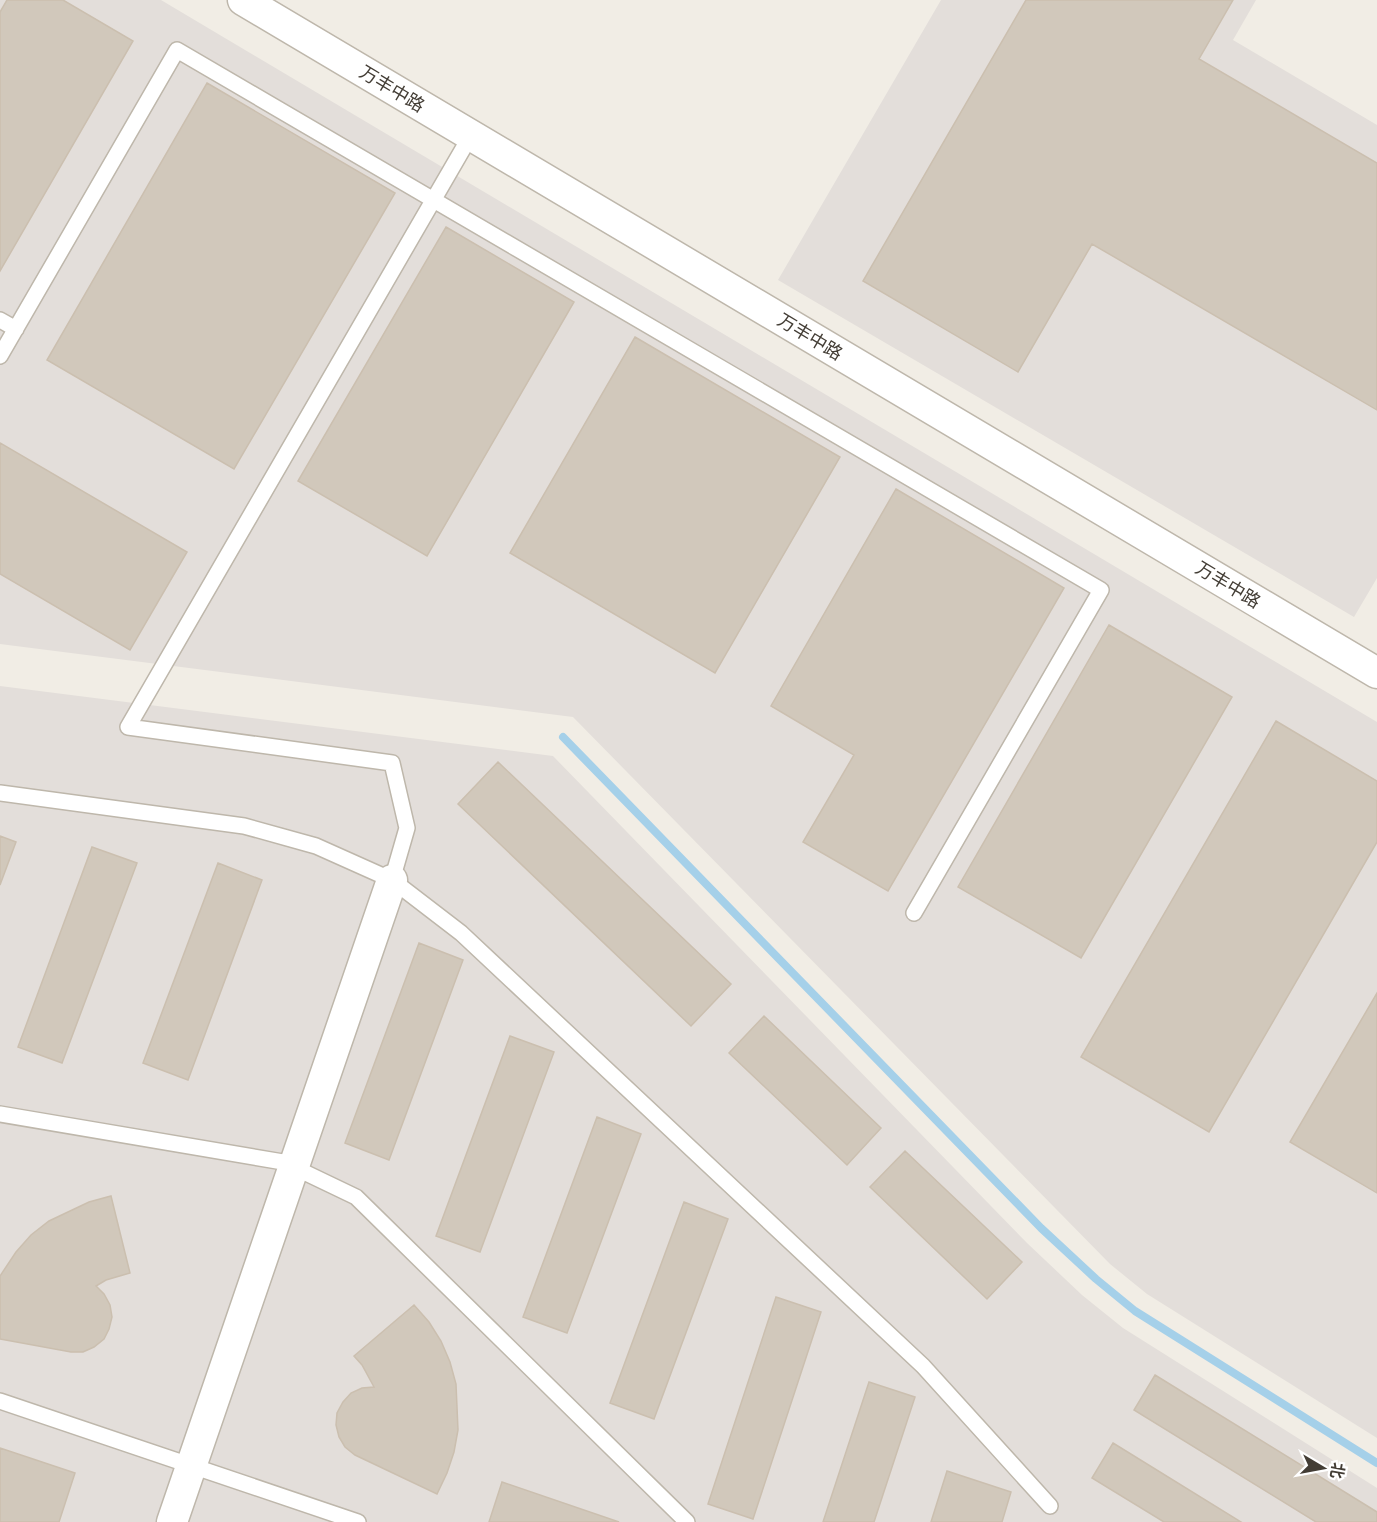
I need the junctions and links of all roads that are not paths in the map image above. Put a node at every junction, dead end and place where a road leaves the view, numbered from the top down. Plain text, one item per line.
1 (243, 0) edge
2 (471, 135) junction
3 (434, 200) junction
4 (0, 320) edge
5 (16, 329) junction
6 (0, 356) edge
7 (1377, 673) edge
8 (0, 793) edge
9 (392, 880) junction
10 (914, 913) dead end
11 (0, 1114) edge
12 (294, 1167) junction
13 (0, 1401) edge
14 (191, 1466) junction
15 (1050, 1506) dead end
16 (172, 1522) edge
17 (357, 1522) edge
18 (687, 1522) edge

1 - 2 street, 万丰中路
2 - 3 lane
2 - 7 street, 万丰中路
3 - 5 lane
3 - 9 lane
3 - 10 lane
4 - 5 lane
5 - 6 lane
8 - 9 lane
9 - 12 street
9 - 15 lane
11 - 12 lane
12 - 14 street
12 - 18 lane
13 - 14 lane
14 - 16 street
14 - 17 lane

